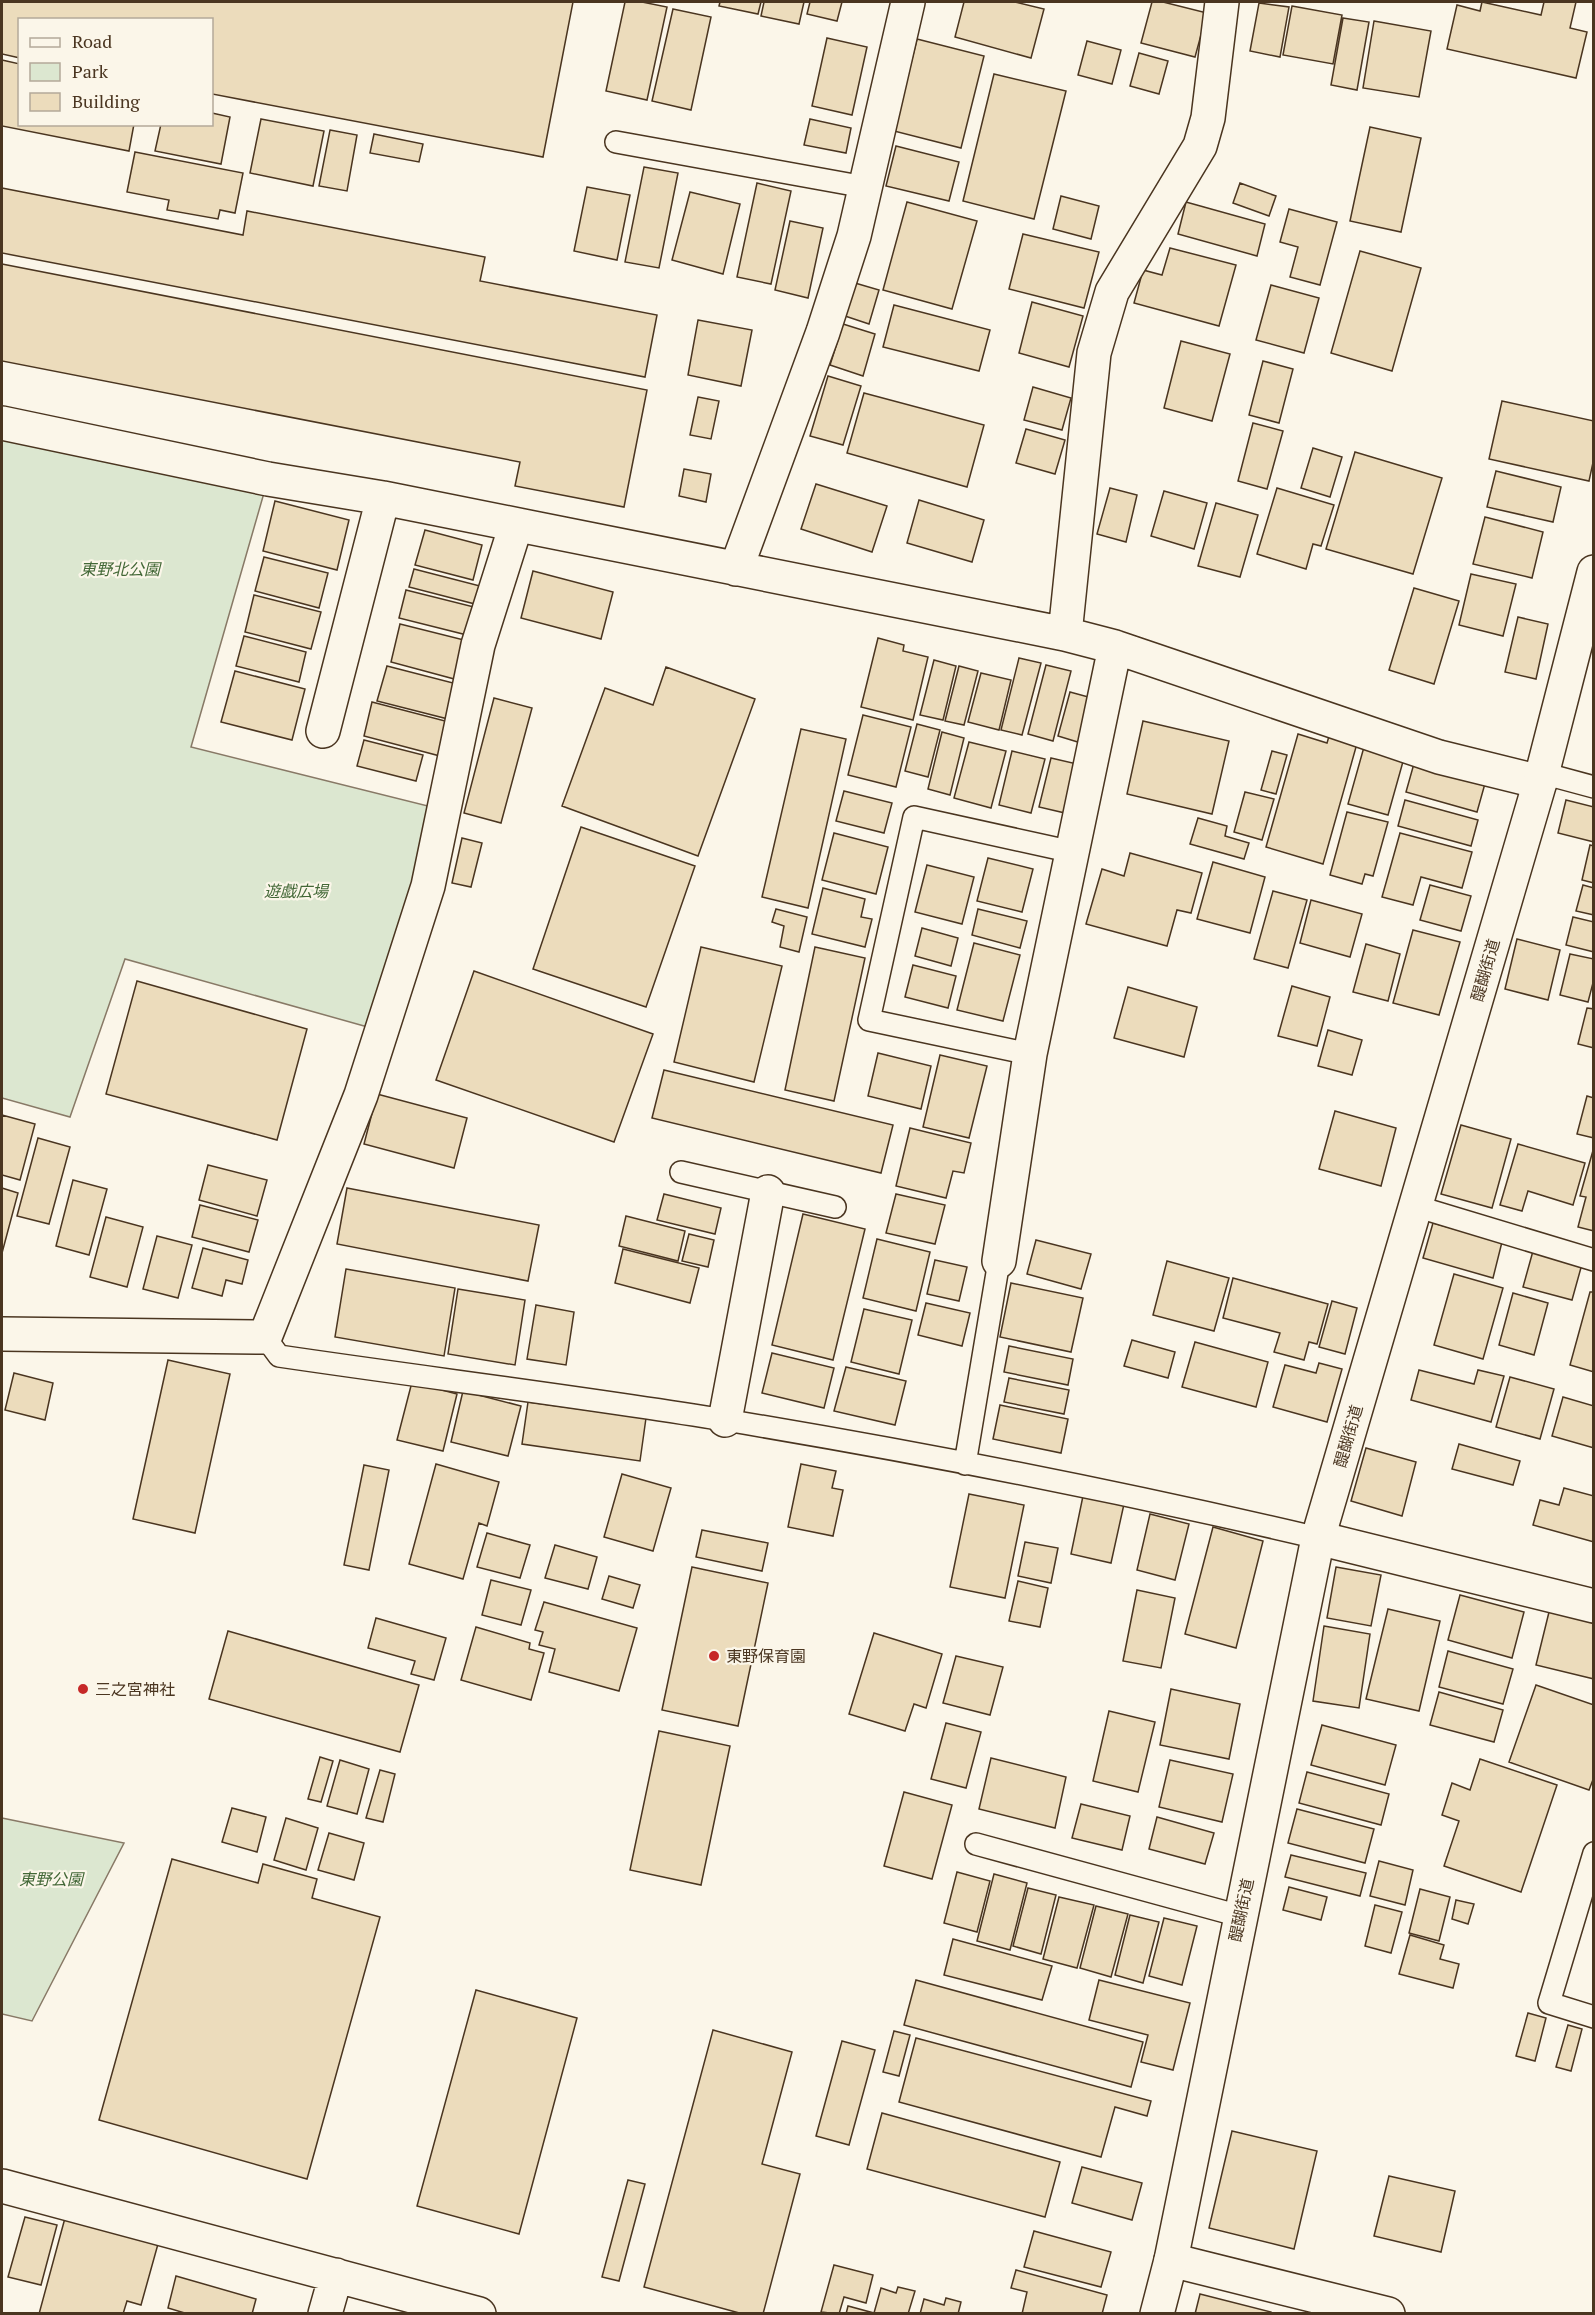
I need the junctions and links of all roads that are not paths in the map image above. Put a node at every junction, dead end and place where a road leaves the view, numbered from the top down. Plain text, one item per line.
1 (908, 2) edge
2 (1222, 2) edge
3 (616, 142) dead end
4 (866, 188) junction
5 (2, 423) edge
6 (383, 498) junction
7 (516, 525) junction
8 (736, 569) junction
9 (1593, 572) edge
10 (1065, 634) junction
11 (1115, 647) junction
12 (323, 731) dead end
13 (1541, 778) junction
14 (1593, 787) edge
15 (1073, 852) junction
16 (1030, 1054) junction
17 (681, 1172) dead end
18 (768, 1192) junction
19 (1415, 1206) junction
20 (835, 1207) dead end
21 (1593, 1260) edge
22 (999, 1261) joint
23 (2, 1334) edge
24 (265, 1337) junction
25 (725, 1420) junction
26 (965, 1464) junction
27 (1318, 1538) junction
28 (1593, 1606) edge
29 (976, 1844) dead end
30 (1593, 1853) edge
31 (1240, 1916) junction
32 (1593, 2017) edge
33 (2, 2186) edge
34 (1171, 2260) junction
35 (336, 2275) junction
36 (326, 2313) edge
37 (479, 2313) edge
38 (1157, 2313) edge
39 (1388, 2313) edge

1 - 4 street
2 - 10 street
3 - 4 lane
4 - 8 street
5 - 6 street
6 - 7 street
6 - 12 street
7 - 8 street
7 - 24 street
8 - 10 street
9 - 13 street, 醍醐街道
10 - 11 street
11 - 13 street
11 - 15 street
13 - 14 lane
13 - 19 street, 醍醐街道
15 - 16 street
15 - 16 lane
16 - 22 street
17 - 18 lane
18 - 20 lane
18 - 25 street
19 - 21 lane
19 - 27 street, 醍醐街道
22 - 26 lane
23 - 24 street
24 - 25 lane
25 - 26 lane
26 - 27 lane
27 - 28 street
27 - 31 street, 醍醐街道
29 - 31 lane
30 - 32 lane
31 - 34 street, 醍醐街道
33 - 35 street
34 - 38 street, 醍醐街道
34 - 39 street
35 - 36 street
35 - 37 street

